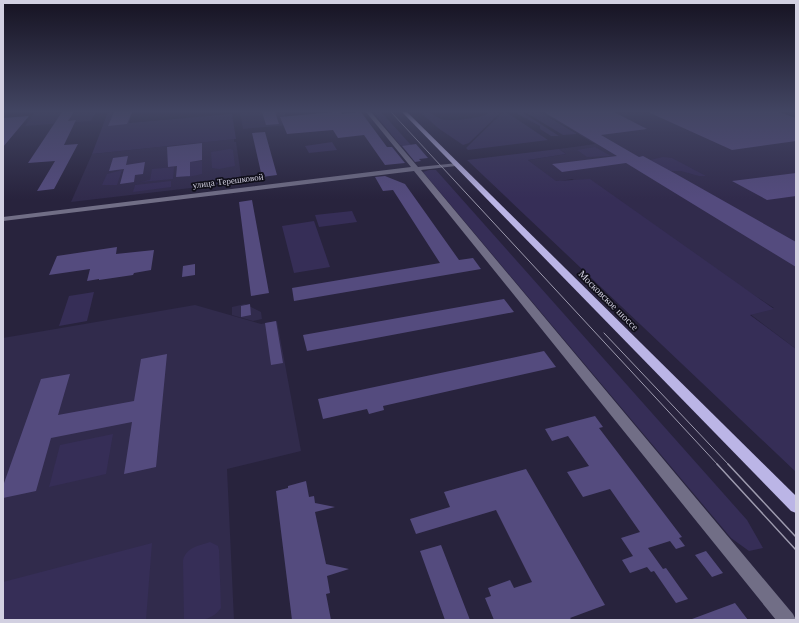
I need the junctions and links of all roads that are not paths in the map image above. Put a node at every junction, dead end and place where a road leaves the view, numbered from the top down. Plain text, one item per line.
1 (393, 141) edge
2 (434, 141) edge
3 (456, 164) junction
4 (416, 169) junction
5 (3, 219) edge
6 (796, 506) edge
7 (787, 620) edge

1 - 4 street
2 - 3 main road, Московское шоссе
3 - 4 street, улица Терешковой
3 - 6 main road, Московское шоссе
4 - 5 street, улица Терешковой
4 - 7 street

